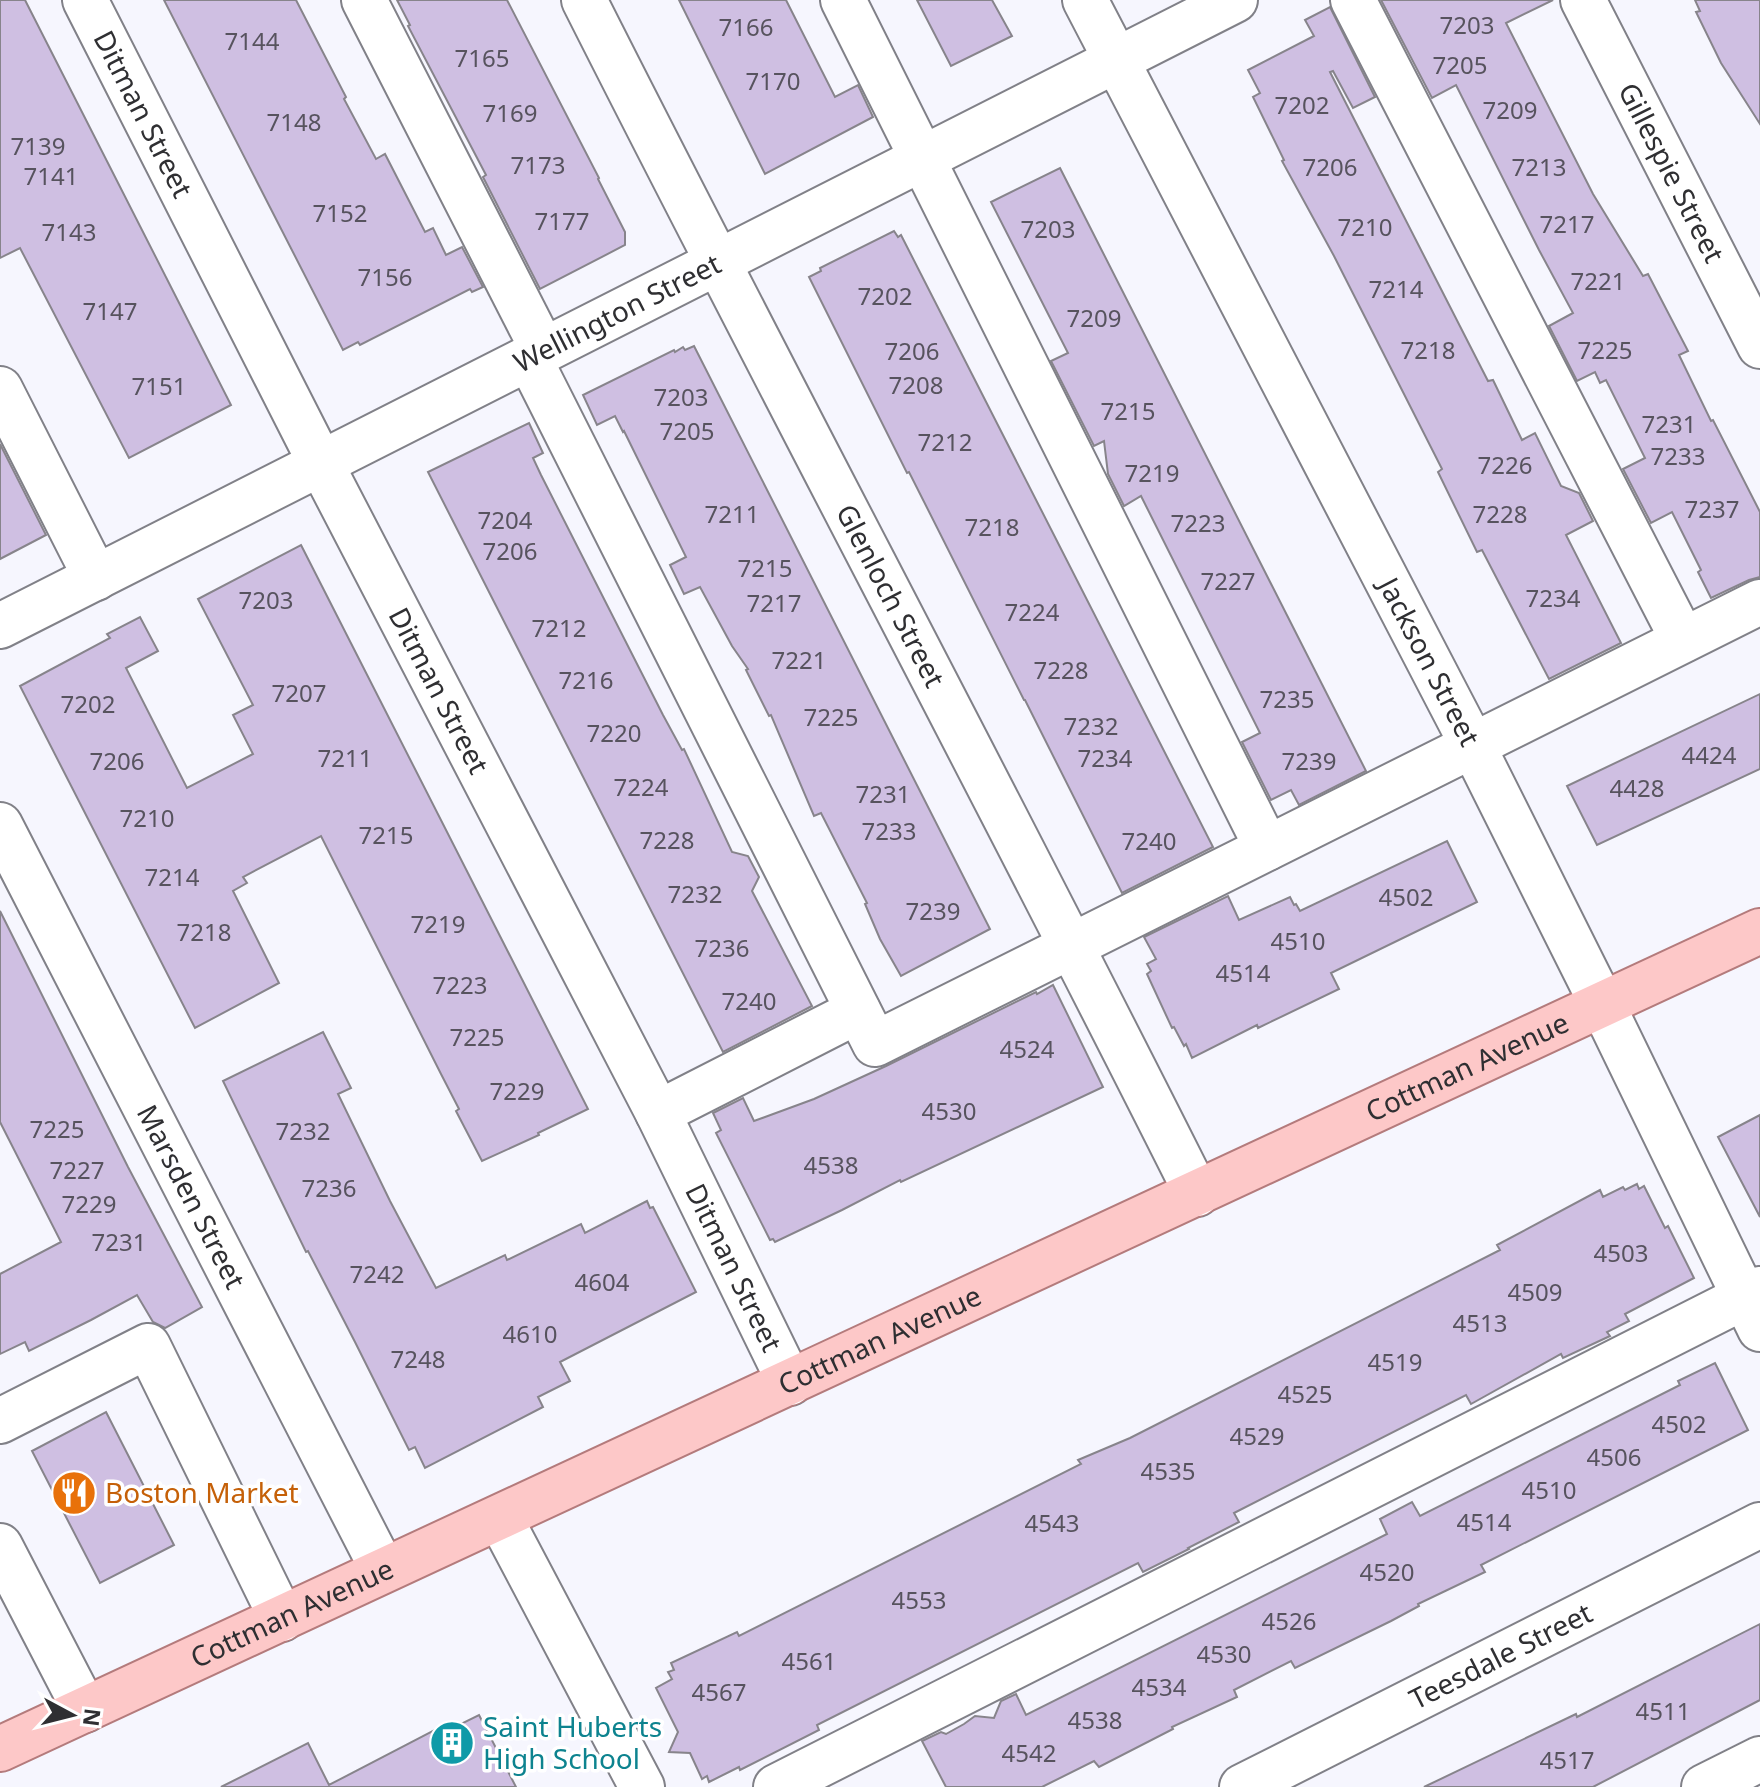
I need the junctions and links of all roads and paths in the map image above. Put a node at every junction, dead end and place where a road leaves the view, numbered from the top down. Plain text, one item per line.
1 (85, 0) edge
2 (364, 0) edge
3 (584, 0) edge
4 (843, 0) edge
5 (1085, 0) edge
6 (1235, 0) edge
7 (1353, 0) edge
8 (1583, 0) edge
9 (1116, 60) junction
10 (922, 158) junction
11 (716, 263) junction
12 (1760, 346) edge
13 (536, 354) junction
14 (0, 389) edge
15 (321, 464) junction
16 (96, 578) junction
17 (1760, 602) edge
18 (0, 626) edge
19 (1683, 640) junction
20 (1473, 746) junction
21 (0, 825) edge
22 (1267, 848) junction
23 (1760, 931) edge
24 (1072, 946) junction
25 (1602, 1004) junction
26 (858, 1011) junction
27 (658, 1113) junction
28 (1197, 1194) junction
29 (1755, 1305) edge
30 (790, 1383) junction
31 (0, 1421) edge
32 (500, 1518) junction
33 (1760, 1525) edge
34 (0, 1546) edge
35 (383, 1570) junction
36 (282, 1619) junction
37 (85, 1710) junction
38 (0, 1749) edge
39 (1760, 1759) edge
40 (642, 1787) edge
41 (776, 1787) edge
42 (1242, 1787) edge
43 (1704, 1787) edge

1 - 15 street, Ditman Street
2 - 13 street
3 - 11 street, Glenloch Street
4 - 10 street
5 - 9 street, Jackson Street
6 - 9 street, Wellington Street
7 - 19 street
8 - 12 street, Gillespie Street
9 - 10 street, Wellington Street
9 - 20 street, Jackson Street
10 - 11 street, Wellington Street
10 - 22 street
11 - 13 street, Wellington Street
11 - 24 street, Glenloch Street
13 - 15 street, Wellington Street
13 - 26 street
14 - 16 street
15 - 16 street, Wellington Street
15 - 27 street, Ditman Street
16 - 18 street, Wellington Street
17 - 19 street
19 - 20 street
20 - 22 street
20 - 25 street, Jackson Street
21 - 35 street, Marsden Street
22 - 24 street
23 - 25 main road, Cottman Avenue
24 - 26 street
24 - 28 street, Glenloch Street
25 - 28 main road, Cottman Avenue
25 - 29 street, Jackson Street
26 - 27 street
27 - 30 street, Ditman Street
28 - 30 main road, Cottman Avenue
29 - 41 street
30 - 32 main road, Cottman Avenue
31 - 36 street
32 - 35 main road, Cottman Avenue
32 - 40 street
33 - 42 street, Teesdale Street
34 - 37 street
35 - 36 main road, Cottman Avenue
36 - 37 main road, Cottman Avenue
37 - 38 main road, Cottman Avenue
39 - 43 street

